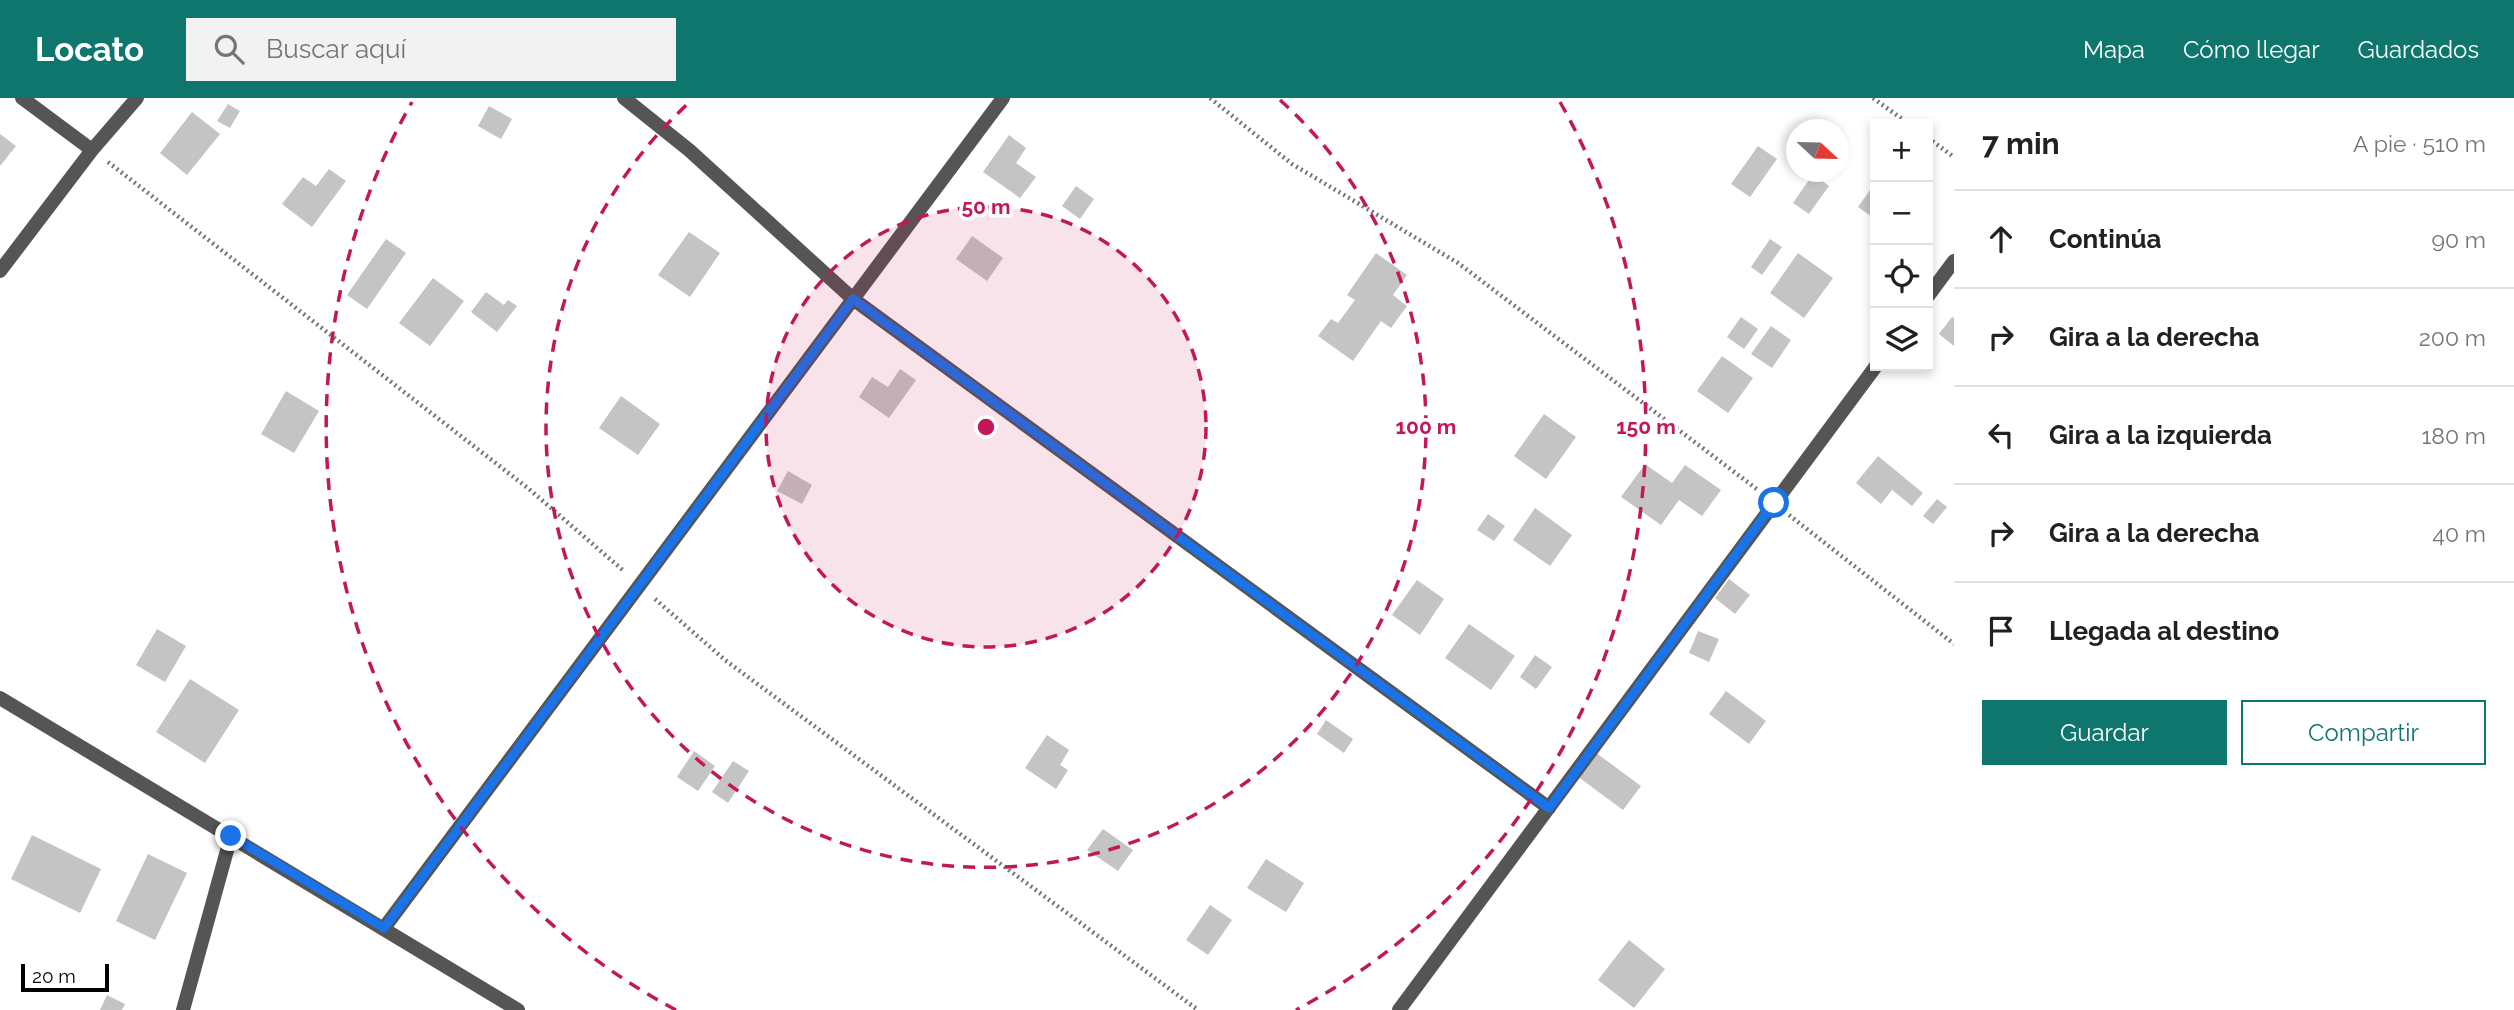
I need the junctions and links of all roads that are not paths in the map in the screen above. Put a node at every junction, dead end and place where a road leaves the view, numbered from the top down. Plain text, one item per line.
1 (22, 98) edge
2 (137, 98) edge
3 (624, 98) edge
4 (1003, 98) edge
5 (92, 150) junction
6 (1954, 261) edge
7 (0, 271) edge
8 (1933, 289) edge
9 (853, 299) junction
10 (1872, 371) edge
11 (0, 698) edge
12 (1549, 808) junction
13 (231, 836) junction
14 (384, 928) junction
15 (183, 1010) edge
16 (518, 1010) edge
17 (1399, 1010) edge

1 - 5 street
2 - 5 street
3 - 9 street
4 - 9 street
5 - 7 street
6 - 8 street
9 - 12 street
9 - 14 street
10 - 12 street
11 - 13 street
12 - 17 street
13 - 14 street
13 - 15 street
14 - 16 street

